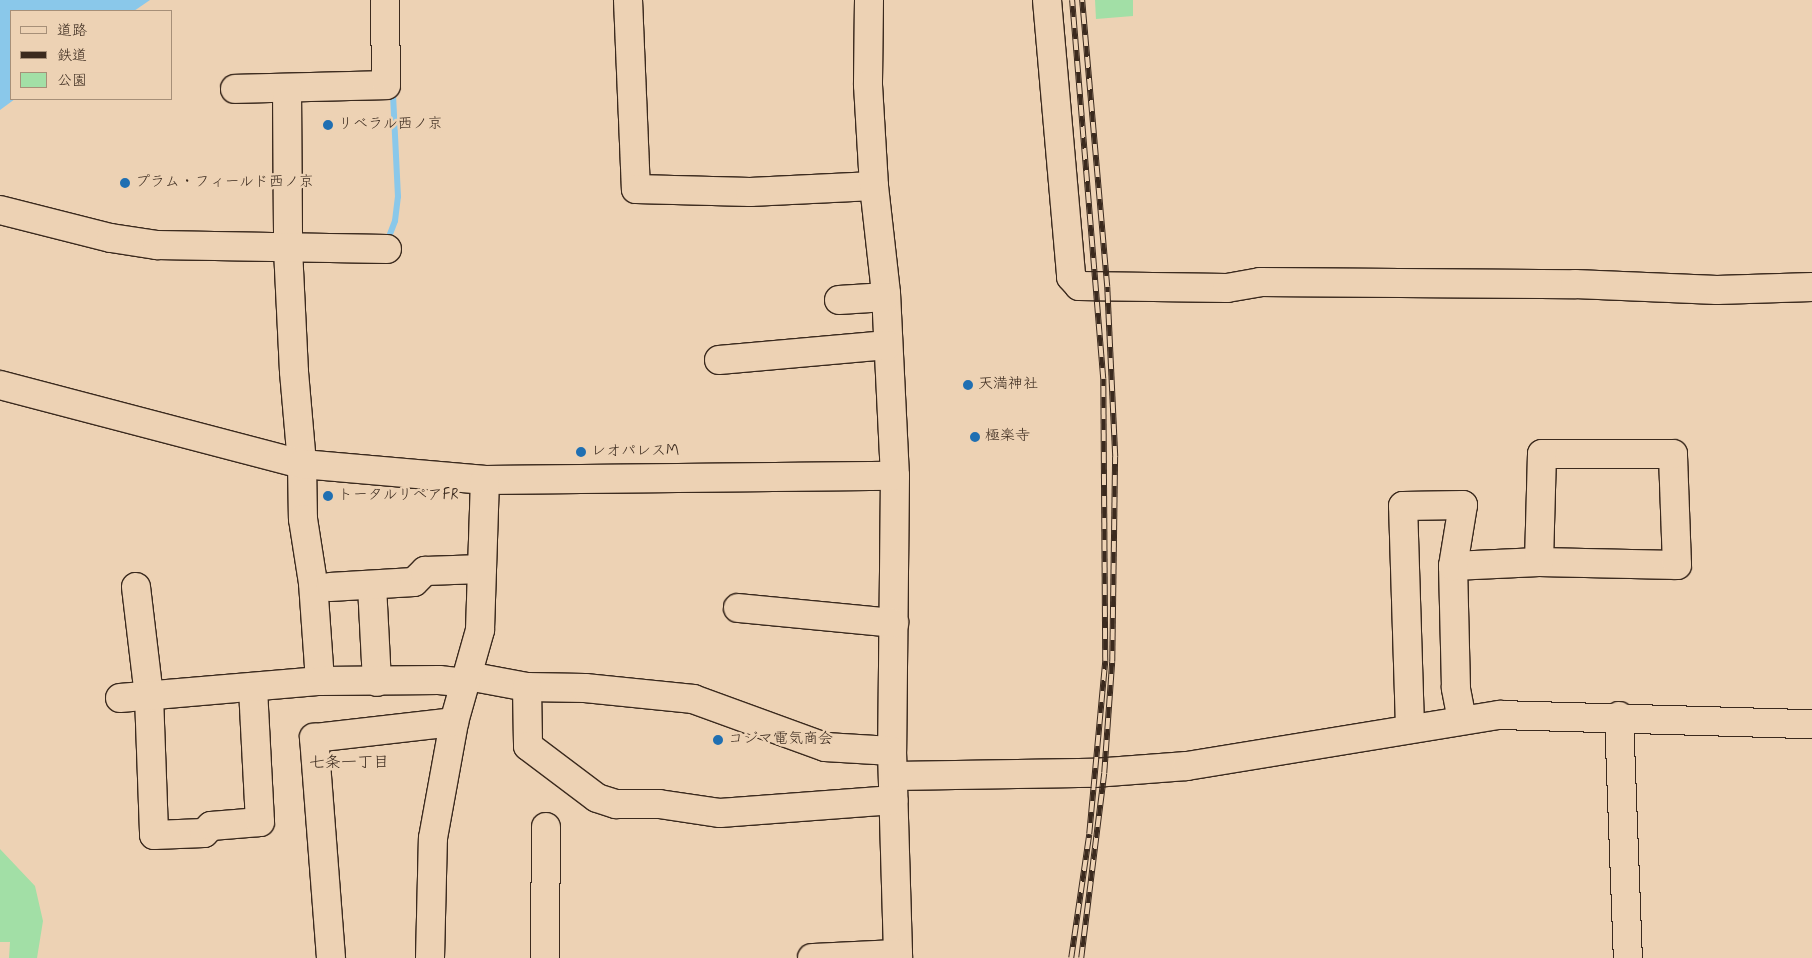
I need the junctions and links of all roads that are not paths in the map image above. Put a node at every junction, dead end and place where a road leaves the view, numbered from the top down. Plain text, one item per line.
1 (385, 0) edge
2 (628, 0) edge
3 (869, 0) edge
4 (1047, 0) edge
5 (287, 88) junction
6 (235, 89) dead end
7 (874, 186) junction
8 (0, 210) edge
9 (288, 249) junction
10 (388, 249) dead end
11 (1812, 287) edge
12 (886, 297) junction
13 (839, 300) dead end
14 (887, 345) junction
15 (718, 360) dead end
16 (0, 385) edge
17 (302, 464) junction
18 (895, 476) junction
19 (485, 480) junction
20 (1539, 562) junction
21 (1453, 566) junction
22 (482, 569) junction
23 (372, 586) junction
24 (136, 587) dead end
25 (330, 587) dead end
26 (738, 608) dead end
27 (894, 623) junction
28 (467, 679) junction
29 (320, 681) junction
30 (377, 682) junction
31 (253, 687) junction
32 (527, 687) junction
33 (149, 696) junction
34 (120, 698) dead end
35 (1619, 716) junction
36 (1462, 720) junction
37 (454, 722) junction
38 (1812, 724) edge
39 (1410, 727) junction
40 (893, 776) junction
41 (546, 827) dead end
42 (898, 956) edge
43 (331, 958) edge
44 (430, 958) edge
45 (544, 958) edge
46 (812, 958) edge
47 (1628, 958) edge

1 - 5 street
2 - 7 street
3 - 7 street
4 - 11 street
5 - 6 street
5 - 9 street
7 - 12 street
8 - 9 street
9 - 10 street
9 - 17 street
12 - 13 street
12 - 14 street
14 - 15 street
14 - 18 street
16 - 17 street
17 - 19 street
17 - 29 street
18 - 19 street
18 - 27 street
19 - 22 street
20 - 20 street
20 - 21 street
21 - 36 street
21 - 39 street
22 - 23 street
22 - 28 street
23 - 25 street
23 - 30 street
24 - 33 street
26 - 27 street
27 - 40 street
28 - 30 street
28 - 32 street
28 - 37 street
29 - 30 street
29 - 31 street
31 - 33 street
31 - 33 street
32 - 40 street
32 - 40 street
33 - 34 street
35 - 36 street
35 - 38 street
35 - 47 street
36 - 39 street
37 - 43 street
37 - 44 street
39 - 40 street
40 - 42 street
41 - 45 street
42 - 46 street

